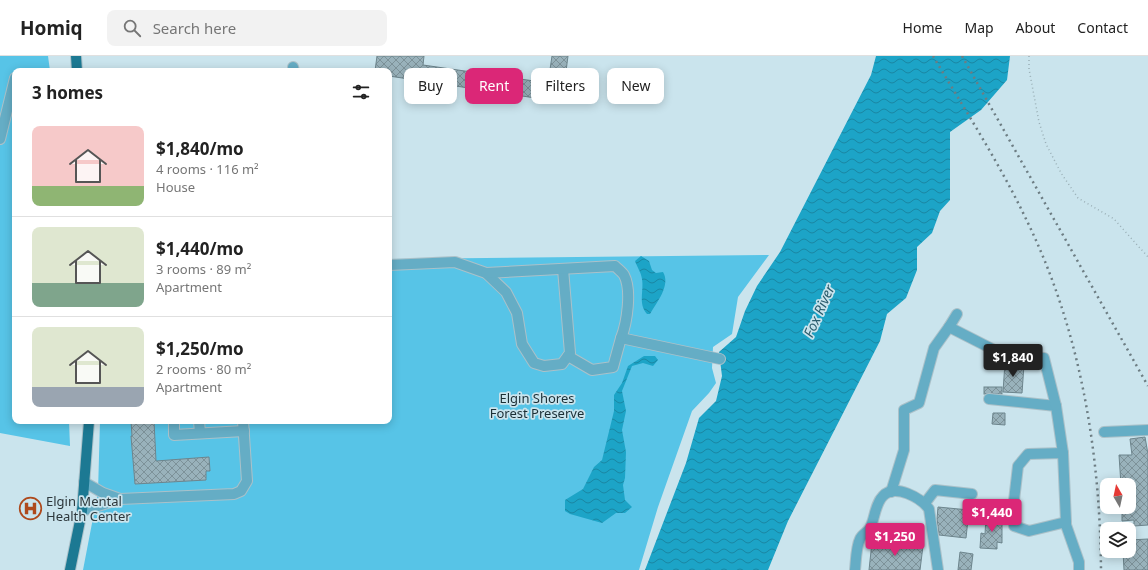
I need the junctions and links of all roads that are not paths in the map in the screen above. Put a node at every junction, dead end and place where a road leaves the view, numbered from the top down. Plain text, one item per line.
1 (76, 56) edge
2 (77, 68) edge
3 (12, 90) edge
4 (0, 139) edge
5 (392, 265) edge
6 (563, 268) junction
7 (486, 273) junction
8 (957, 314) dead end
9 (949, 327) junction
10 (621, 338) junction
11 (568, 356) junction
12 (720, 359) dead end
13 (989, 399) dead end
14 (1056, 406) junction
15 (89, 424) edge
16 (174, 424) edge
17 (199, 424) edge
18 (244, 426) edge
19 (1148, 430) edge
20 (1104, 432) dead end
21 (200, 433) junction
22 (1063, 453) junction
23 (84, 482) junction
24 (890, 492) junction
25 (972, 494) dead end
26 (120, 499) junction
27 (925, 503) junction
28 (82, 511) junction
29 (1066, 522) junction
30 (70, 570) edge
31 (855, 570) edge
32 (938, 570) edge
33 (1079, 570) edge

1 - 2 main road
3 - 4 street
5 - 7 street
6 - 7 street
6 - 10 street
6 - 11 street
7 - 11 street
8 - 9 street
9 - 14 street
9 - 24 street
10 - 11 street
10 - 12 street
13 - 14 street
14 - 22 street
15 - 23 main road
16 - 21 street
17 - 21 street
18 - 21 street
18 - 26 street
19 - 20 street
22 - 29 street
22 - 29 street
23 - 26 street
23 - 28 main road
24 - 27 street
24 - 31 street
25 - 27 street
26 - 28 street
27 - 32 street
28 - 30 main road
29 - 33 street

